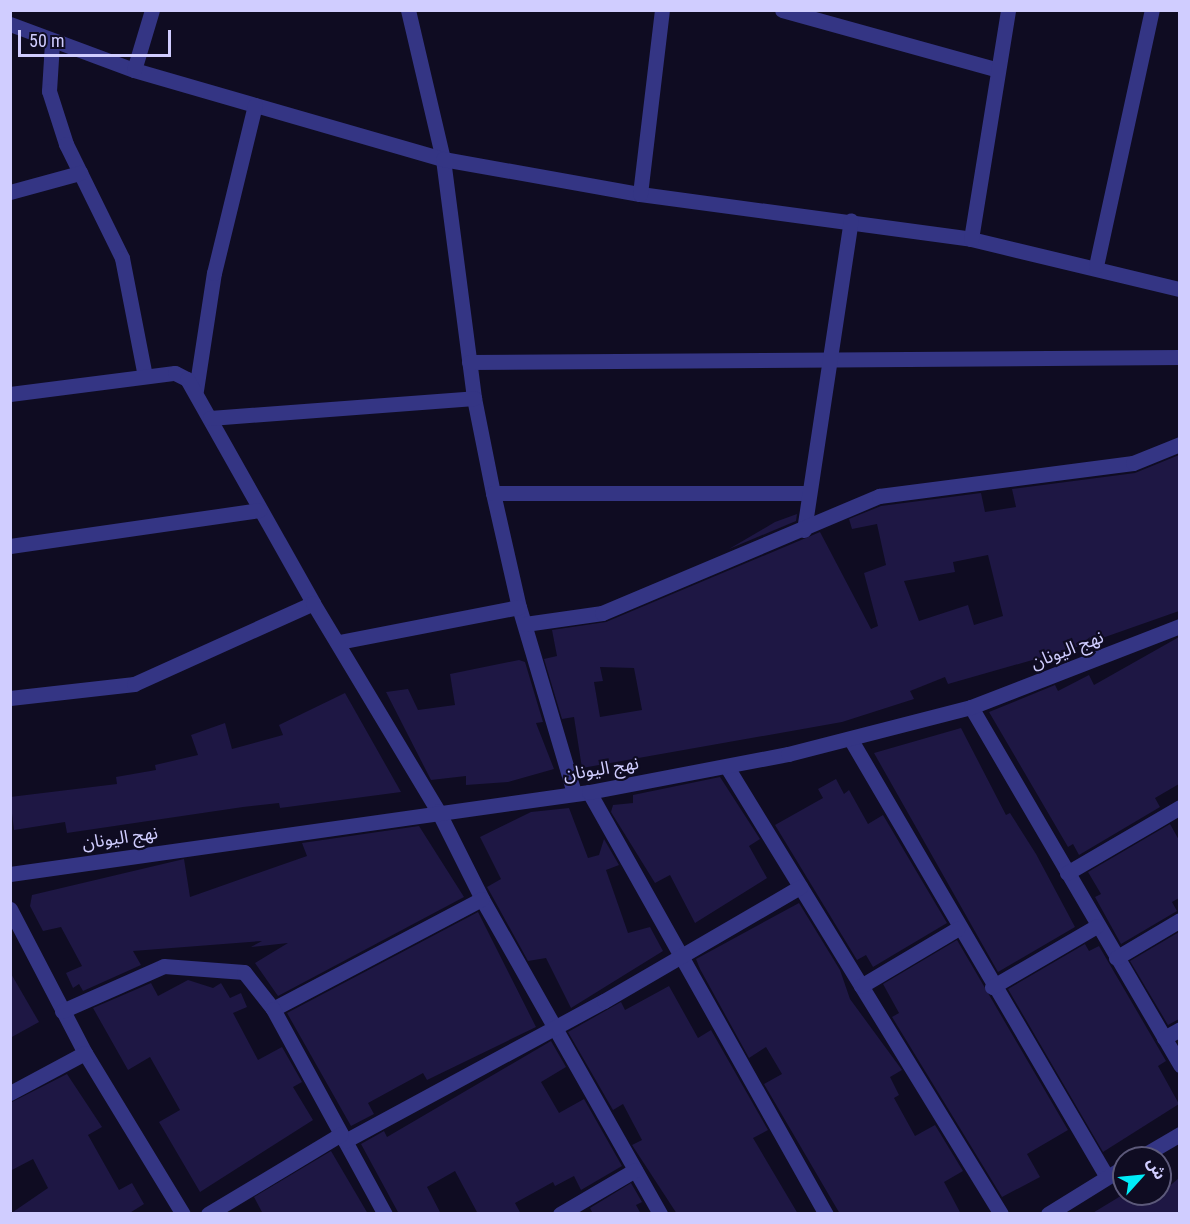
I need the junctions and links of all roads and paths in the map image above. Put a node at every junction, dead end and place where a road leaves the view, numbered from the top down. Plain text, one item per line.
1 (152, 10) edge
2 (408, 10) edge
3 (662, 10) edge
4 (782, 10) edge
5 (1008, 10) edge
6 (1152, 10) edge
7 (833, 17) edge
8 (10, 24) edge
9 (52, 43) junction
10 (995, 69) junction
11 (134, 70) junction
12 (255, 105) junction
13 (443, 159) junction
14 (80, 173) junction
15 (10, 192) edge
16 (640, 194) junction
17 (850, 221) junction
18 (971, 239) junction
19 (1096, 266) junction
20 (1179, 289) edge
21 (830, 355) junction
22 (1179, 357) edge
23 (469, 362) junction
24 (145, 376) junction
25 (196, 390) junction
26 (10, 394) edge
27 (474, 398) junction
28 (210, 418) junction
29 (1179, 444) edge
30 (493, 493) junction
31 (808, 493) junction
32 (259, 510) junction
33 (804, 530) junction
34 (10, 546) edge
35 (313, 603) junction
36 (519, 607) junction
37 (525, 624) junction
38 (1179, 626) edge
39 (339, 642) junction
40 (10, 698) edge
41 (971, 707) junction
42 (851, 740) junction
43 (727, 767) junction
44 (582, 793) junction
45 (1179, 807) edge
46 (438, 811) junction
47 (1067, 873) junction
48 (10, 874) edge
49 (800, 887) junction
50 (482, 899) junction
51 (10, 909) edge
52 (1179, 920) edge
53 (1096, 926) junction
54 (957, 929) junction
55 (679, 958) junction
56 (1116, 958) junction
57 (861, 987) junction
58 (993, 987) junction
59 (273, 1009) junction
60 (62, 1011) junction
61 (554, 1028) junction
62 (1179, 1029) edge
63 (1164, 1038) junction
64 (85, 1053) junction
65 (1179, 1065) edge
66 (10, 1093) edge
67 (1179, 1134) edge
68 (343, 1137) junction
69 (1159, 1146) edge
70 (635, 1170) junction
71 (1112, 1174) edge
72 (1107, 1177) junction
73 (183, 1214) edge
74 (208, 1214) edge
75 (385, 1214) edge
76 (560, 1214) edge
77 (660, 1214) edge
78 (826, 1214) edge
79 (1001, 1214) edge
80 (1048, 1214) edge

1 - 11 street
2 - 13 street
3 - 16 street
4 - 7 street
5 - 10 street
6 - 19 street
7 - 10 street
8 - 9 street
9 - 11 street
9 - 14 street
10 - 18 street
11 - 12 street
12 - 13 street
12 - 25 street
13 - 16 street
13 - 23 street
14 - 15 street
14 - 24 street
16 - 17 street
17 - 18 street
17 - 21 street
18 - 19 street
19 - 20 street
21 - 22 street
21 - 23 street
21 - 31 street
23 - 27 street
24 - 25 street
24 - 26 street
25 - 28 street
27 - 28 street
27 - 30 street
28 - 32 street
29 - 33 street
30 - 31 street
30 - 36 street
31 - 33 street
32 - 34 street
32 - 35 street
33 - 37 street
35 - 39 street
35 - 40 street
36 - 37 street
36 - 39 street
37 - 44 street
38 - 41 street, نهج اليونان
39 - 46 street
41 - 42 street, نهج اليونان
41 - 47 street
42 - 43 street, نهج اليونان
42 - 54 street
43 - 44 street, نهج اليونان
43 - 49 street
44 - 46 street, نهج اليونان
44 - 55 street
45 - 47 street
46 - 48 street, نهج اليونان
46 - 50 street
47 - 53 street
49 - 55 street
49 - 57 street
50 - 59 street
50 - 61 street
51 - 60 street
52 - 56 street
53 - 56 street
53 - 58 street
54 - 57 street
54 - 58 street
55 - 61 street
55 - 78 street
56 - 63 street
57 - 79 street
58 - 72 street
59 - 60 street
59 - 68 street
60 - 64 street
61 - 68 street
61 - 70 street
62 - 63 street
63 - 65 street
64 - 66 street
64 - 73 street
67 - 69 street
68 - 74 street
68 - 75 street
70 - 76 street
70 - 77 street
71 - 72 street
72 - 80 street

